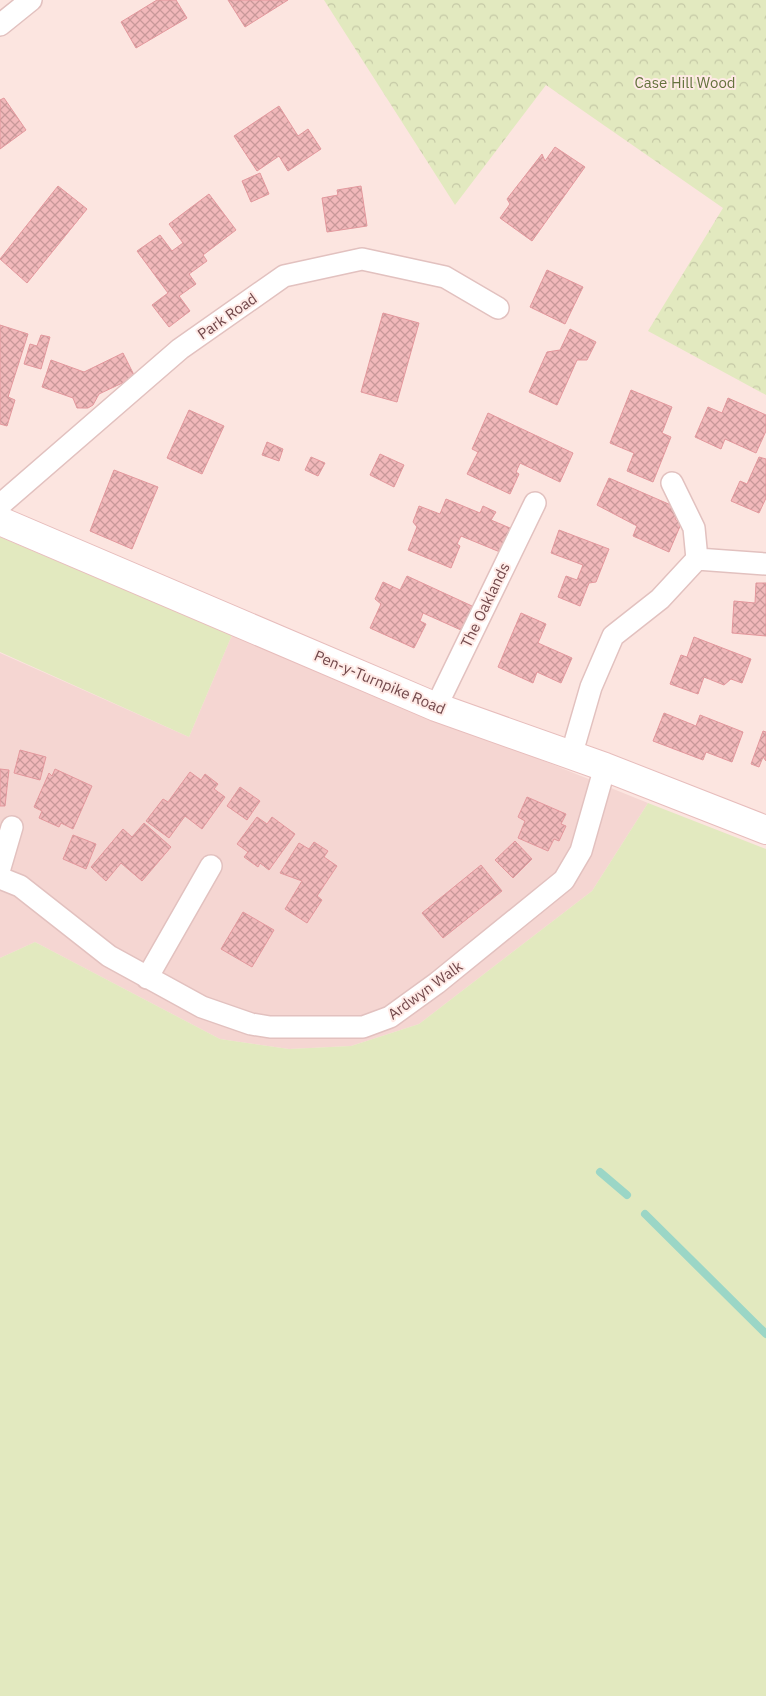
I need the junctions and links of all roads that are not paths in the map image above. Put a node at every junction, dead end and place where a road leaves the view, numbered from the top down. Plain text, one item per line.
1 (31, 0) edge
2 (0, 25) edge
3 (498, 308) dead end
4 (672, 483) dead end
5 (534, 503) dead end
6 (0, 505) edge
7 (0, 521) edge
8 (697, 559) junction
9 (766, 564) edge
10 (436, 707) junction
11 (571, 756) junction
12 (605, 767) junction
13 (12, 827) dead end
14 (766, 830) edge
15 (211, 866) dead end
16 (0, 868) edge
17 (0, 878) edge
18 (147, 978) junction

1 - 2 street
3 - 6 street, Park Road
4 - 8 street
5 - 10 street, The Oaklands
7 - 10 street, Pen-y-Turnpike Road
8 - 9 street
8 - 11 street
10 - 11 street, Pen-y-Turnpike Road
11 - 12 street, Pen-y-Turnpike Road
12 - 14 street, Pen-y-Turnpike Road
12 - 18 street, Ardwyn Walk
13 - 16 street
15 - 18 street
17 - 18 street, Ardwyn Walk

